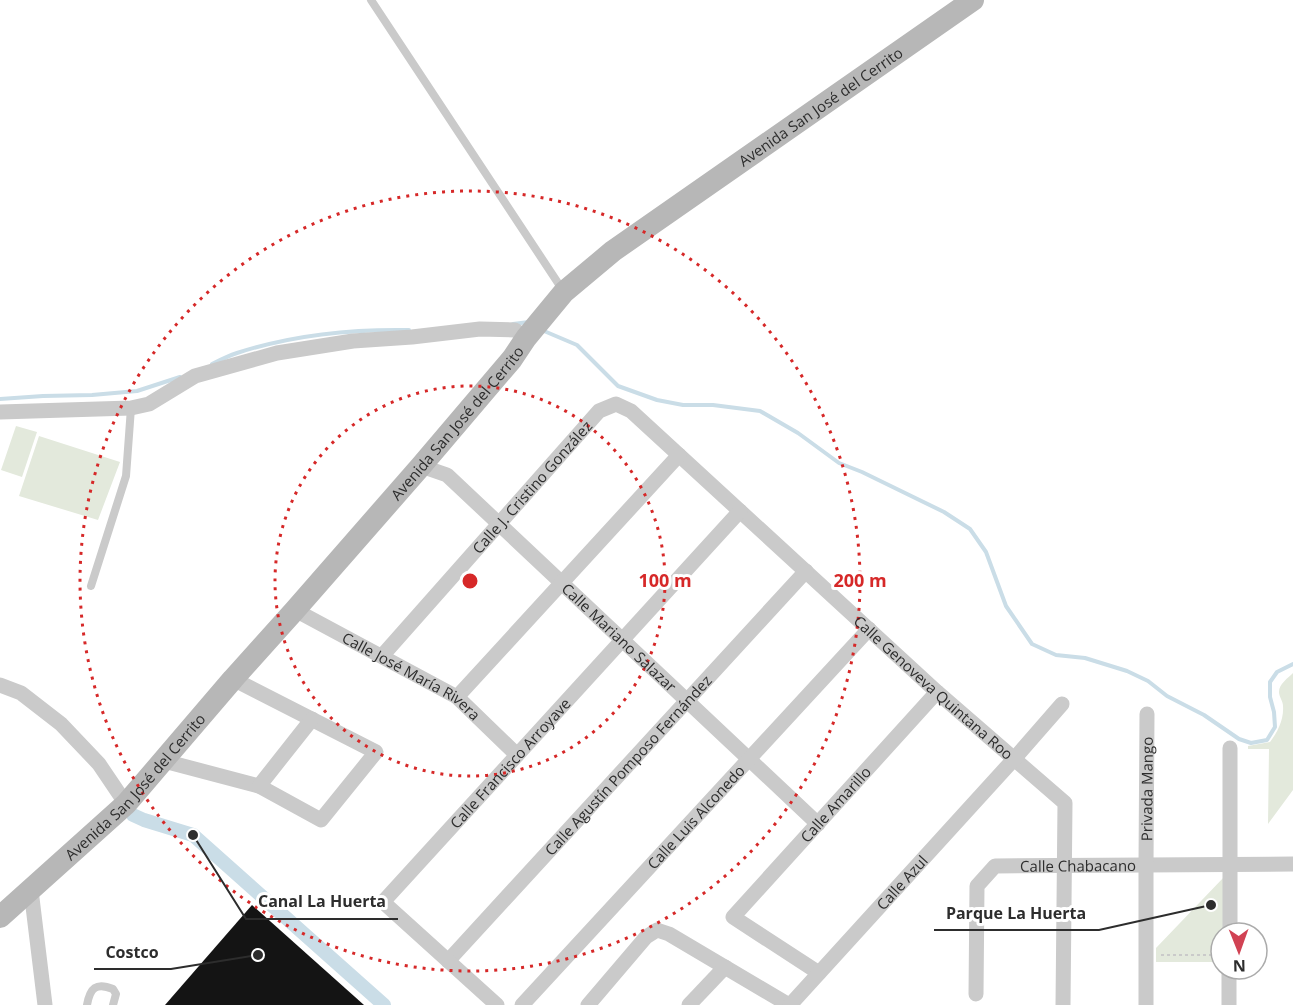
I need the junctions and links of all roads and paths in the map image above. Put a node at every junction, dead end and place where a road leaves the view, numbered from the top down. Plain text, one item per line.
1 (370, 0) edge
2 (967, 1) edge
3 (564, 292) junction
4 (526, 338) junction
5 (616, 404) joint
6 (131, 408) junction
7 (0, 412) edge
8 (438, 446) junction
9 (679, 455) junction
10 (421, 466) junction
11 (447, 475) junction
12 (740, 511) junction
13 (498, 524) junction
14 (806, 571) junction
15 (561, 583) junction
16 (91, 586) dead end
17 (295, 610) junction
18 (869, 629) junction
19 (622, 640) junction
20 (382, 656) junction
21 (233, 679) junction
22 (0, 685) edge
23 (937, 692) junction
24 (457, 696) junction
25 (687, 701) junction
26 (1062, 704) dead end
27 (1147, 714) dead end
28 (312, 719) junction
29 (1230, 748) dead end
30 (517, 755) junction
31 (749, 759) junction
32 (1014, 759) junction
33 (165, 761) junction
34 (259, 786) junction
35 (126, 804) junction
36 (818, 824) junction
37 (1230, 864) junction
38 (1293, 864) edge
39 (1146, 865) junction
40 (1064, 866) junction
41 (31, 890) junction
42 (0, 917) edge
43 (1230, 921) edge
44 (1146, 955) junction
45 (1209, 955) edge
46 (448, 961) junction
47 (725, 967) junction
48 (819, 973) junction
49 (1229, 981) edge
50 (976, 994) dead end
51 (45, 1005) edge
52 (87, 1005) edge
53 (113, 1005) edge
54 (497, 1005) edge
55 (522, 1005) edge
56 (588, 1005) edge
57 (689, 1005) edge
58 (789, 1005) edge
59 (1063, 1005) edge
60 (1146, 1005) edge
61 (1229, 1005) edge

1 - 3 lane
2 - 3 street, Avenida San José del Cerrito
3 - 4 street, Avenida San José del Cerrito
4 - 6 street
4 - 8 street, Avenida San José del Cerrito
5 - 9 street, Calle Genoveva Quintana Roo
5 - 13 street, Calle J. Cristino González
6 - 7 street
6 - 16 lane
8 - 10 street, Avenida San José del Cerrito
8 - 11 street, Calle Mariano Salazar
9 - 12 street, Calle Genoveva Quintana Roo
9 - 15 street
10 - 11 street, Calle Mariano Salazar
10 - 17 street, Avenida San José del Cerrito
11 - 13 street, Calle Mariano Salazar
12 - 14 street, Calle Genoveva Quintana Roo
12 - 19 street, Calle Francisco Arroyave
13 - 15 street, Calle Mariano Salazar
13 - 20 street, Calle J. Cristino González
14 - 18 street, Calle Genoveva Quintana Roo
14 - 25 street, Calle Agustín Pomposo Fernández
15 - 19 street, Calle Mariano Salazar
15 - 24 street
17 - 20 street, Calle José María Rivera
17 - 21 street, Avenida San José del Cerrito
18 - 23 street, Calle Genoveva Quintana Roo
18 - 31 street, Calle Luis Alconedo
19 - 25 street, Calle Mariano Salazar
19 - 30 street, Calle Francisco Arroyave
20 - 24 street, Calle José María Rivera
21 - 28 street
21 - 33 street, Avenida San José del Cerrito
22 - 35 street
23 - 32 street, Calle Genoveva Quintana Roo
23 - 36 street, Calle Amarillo
24 - 30 street, Calle José María Rivera
25 - 31 street, Calle Mariano Salazar
25 - 46 street, Calle Agustín Pomposo Fernández
26 - 32 street, Calle Azul
27 - 39 street, Privada Mango
28 - 34 street
28 - 34 street
29 - 37 street
30 - 46 street, Calle Francisco Arroyave
31 - 36 street, Calle Mariano Salazar
31 - 55 street, Calle Luis Alconedo
32 - 40 street, Calle Genoveva Quintana Roo
32 - 48 street, Calle Azul
33 - 34 street
33 - 35 street, Avenida San José del Cerrito
35 - 41 street, Avenida San José del Cerrito
36 - 48 street, Calle Amarillo
37 - 38 street, Calle Chabacano
37 - 39 street, Calle Chabacano
37 - 43 street
39 - 40 street, Calle Chabacano
39 - 44 street, Privada Mango
40 - 50 street, Calle Chabacano
40 - 59 street
41 - 42 street, Avenida San José del Cerrito
41 - 51 street
44 - 45 path
44 - 60 street, Privada Mango
46 - 54 street, Calle Francisco Arroyave
47 - 56 street
47 - 57 street
47 - 58 street
48 - 58 street, Calle Azul
49 - 61 street
52 - 53 lane

